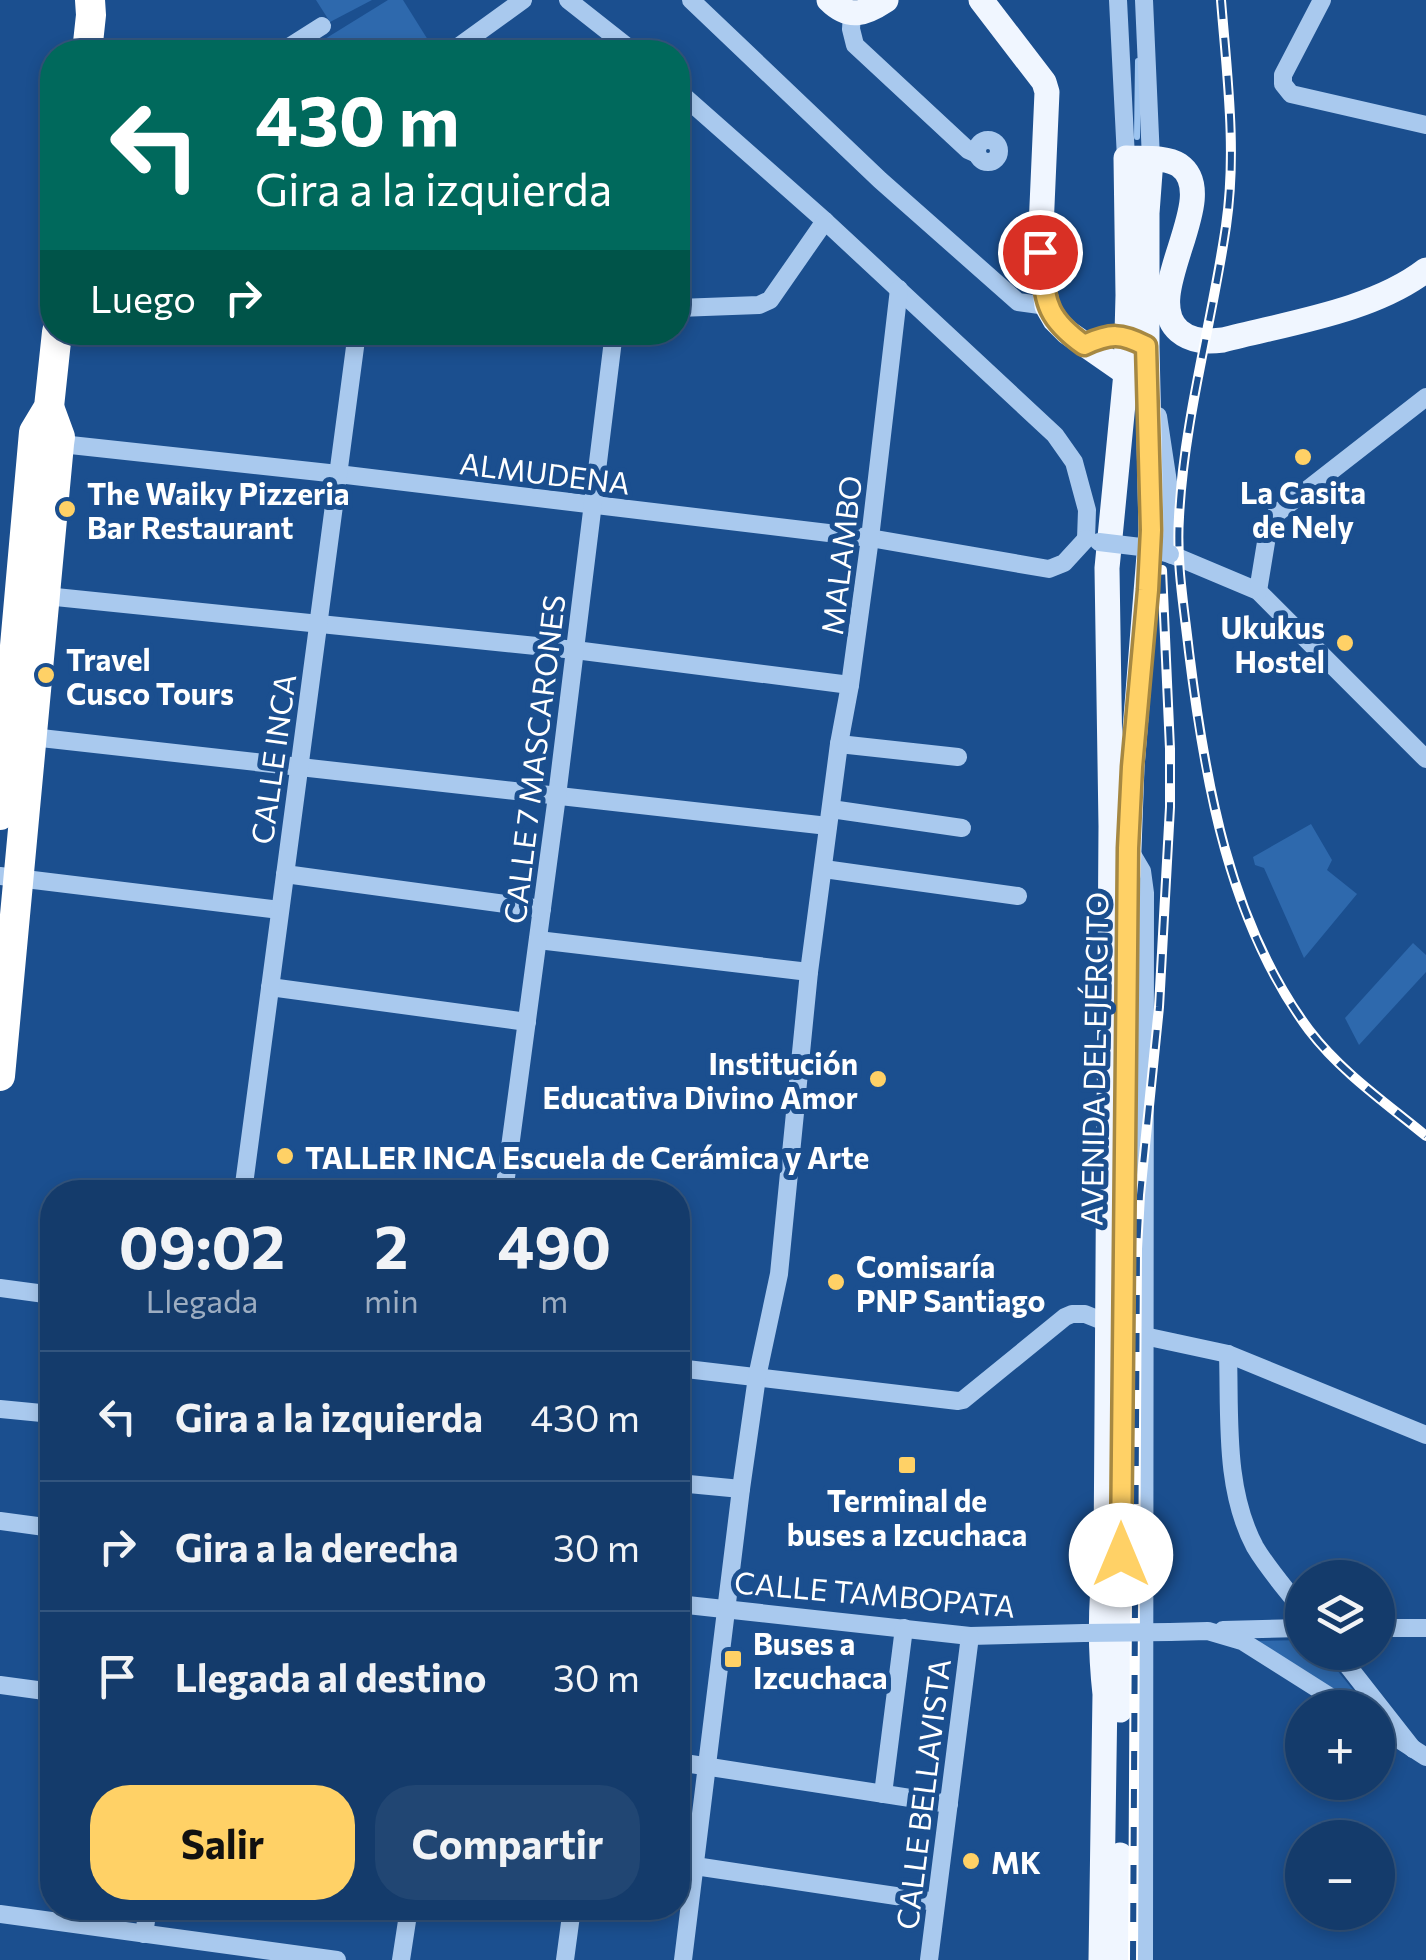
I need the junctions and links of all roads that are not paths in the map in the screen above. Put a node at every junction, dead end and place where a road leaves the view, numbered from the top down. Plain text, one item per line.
1 (90, 0) edge
2 (523, 0) edge
3 (568, 0) edge
4 (691, 0) edge
5 (829, 0) edge
6 (886, 0) edge
7 (982, 0) edge
8 (998, 0) edge
9 (1118, 0) edge
10 (1144, 0) edge
11 (1322, 0) edge
12 (852, 14) junction
13 (322, 26) dead end
14 (1006, 32) junction
15 (88, 40) edge
16 (299, 40) edge
17 (468, 40) edge
18 (619, 40) edge
19 (690, 102) edge
20 (1426, 125) edge
21 (977, 154) dead end
22 (1138, 159) junction
23 (825, 220) junction
24 (1426, 270) edge
25 (899, 290) junction
26 (1047, 306) junction
27 (690, 308) edge
28 (1137, 341) junction
29 (56, 345) edge
30 (355, 345) edge
31 (612, 345) edge
32 (1084, 345) junction
33 (1136, 373) junction
34 (1426, 396) edge
35 (46, 442) junction
36 (338, 474) junction
37 (593, 505) junction
38 (870, 538) junction
39 (1092, 540) junction
40 (1171, 554) junction
41 (1258, 591) junction
42 (33, 595) junction
43 (318, 623) junction
44 (575, 650) junction
45 (850, 685) junction
46 (20, 736) junction
47 (839, 744) junction
48 (958, 757) dead end
49 (1426, 758) edge
50 (299, 766) junction
51 (557, 796) junction
52 (0, 815) edge
53 (830, 818) junction
54 (962, 828) dead end
55 (824, 869) junction
56 (285, 874) junction
57 (9, 877) edge
58 (1018, 896) dead end
59 (280, 910) junction
60 (542, 910) junction
61 (538, 940) junction
62 (809, 972) junction
63 (270, 987) junction
64 (527, 1022) junction
65 (0, 1076) edge
66 (245, 1180) edge
67 (506, 1180) edge
68 (0, 1288) edge
69 (40, 1293) edge
70 (1125, 1329) junction
71 (1228, 1354) junction
72 (690, 1369) edge
73 (757, 1377) junction
74 (0, 1409) edge
75 (40, 1413) edge
76 (1426, 1435) edge
77 (690, 1484) edge
78 (741, 1490) junction
79 (0, 1521) edge
80 (40, 1526) edge
81 (1285, 1588) edge
82 (690, 1605) edge
83 (726, 1608) junction
84 (904, 1628) junction
85 (1395, 1628) edge
86 (1426, 1628) edge
87 (1285, 1629) edge
88 (1208, 1631) junction
89 (970, 1636) junction
90 (1352, 1670) edge
91 (0, 1684) edge
92 (40, 1690) edge
93 (1320, 1690) edge
94 (1395, 1737) edge
95 (1420, 1753) edge
96 (690, 1764) edge
97 (707, 1767) junction
98 (883, 1794) junction
99 (949, 1804) junction
100 (694, 1866) junction
101 (690, 1900) edge
102 (936, 1902) junction
103 (0, 1914) edge
104 (40, 1920) edge
105 (43, 1920) edge
106 (146, 1920) edge
107 (407, 1920) edge
108 (570, 1920) edge
109 (688, 1920) edge
110 (144, 1934) junction
111 (337, 1960) edge
112 (401, 1960) edge
113 (565, 1960) edge
114 (683, 1960) edge
115 (929, 1960) edge
116 (1101, 1960) edge
117 (1119, 1960) edge
118 (1144, 1960) edge

1 - 15 highway
2 - 17 street
3 - 18 street
4 - 26 street
5 - 12 main road
6 - 12 main road
7 - 14 main road
8 - 14 street
9 - 22 street
10 - 22 street
11 - 20 street
12 - 21 street
13 - 16 street
14 - 26 main road
19 - 23 street
22 - 24 main road
22 - 28 main road, AVENIDA DEL EJÉRCITO
23 - 25 street
23 - 27 street
25 - 38 street, MALAMBO
25 - 39 street
26 - 32 main road
28 - 32 main road
28 - 33 main road, AVENIDA DEL EJÉRCITO
28 - 40 street
29 - 35 highway
30 - 36 street, CALLE INCA
31 - 37 street, CALLE 7 MASCARONES
32 - 33 main road
33 - 70 main road, AVENIDA DEL EJÉRCITO
33 - 70 main road, AVENIDA DEL EJÉRCITO
34 - 41 street
35 - 36 street, ALMUDENA
35 - 42 highway
36 - 37 street, ALMUDENA
36 - 43 street, CALLE INCA
37 - 38 street, ALMUDENA
37 - 44 street, CALLE 7 MASCARONES
38 - 39 street, ALMUDENA
38 - 45 street, MALAMBO
39 - 40 street, bridge
40 - 41 street
41 - 49 street
42 - 43 street
42 - 46 highway
43 - 44 street
43 - 50 street, CALLE INCA
44 - 45 street
44 - 51 street, CALLE 7 MASCARONES
45 - 47 street, MALAMBO
46 - 50 street
46 - 52 highway
46 - 57 highway
47 - 48 street
47 - 53 street, MALAMBO
50 - 51 street
50 - 56 street, CALLE INCA
51 - 53 street
51 - 60 street, CALLE 7 MASCARONES
53 - 54 street
53 - 55 street, MALAMBO
55 - 58 street
55 - 62 street, MALAMBO
56 - 59 street, CALLE INCA
56 - 60 street
57 - 59 street
57 - 65 highway
59 - 63 street, CALLE INCA
60 - 61 street, CALLE 7 MASCARONES
61 - 62 street
61 - 64 street, CALLE 7 MASCARONES
62 - 73 street, MALAMBO
63 - 64 street
63 - 66 street, CALLE INCA
64 - 67 street, CALLE 7 MASCARONES
68 - 69 street
70 - 71 street
70 - 73 street
70 - 116 main road, AVENIDA DEL EJÉRCITO
70 - 117 main road, AVENIDA DEL EJÉRCITO
70 - 118 street, AVENIDA DEL EJÉRCITO
71 - 76 street
71 - 81 street
72 - 73 street
73 - 78 street, MALAMBO
74 - 75 street
77 - 78 street
78 - 83 street, MALAMBO
79 - 80 street
82 - 83 street, CALLE TAMBOPATA
83 - 84 street, CALLE TAMBOPATA
83 - 97 street, MALAMBO
84 - 89 street, CALLE TAMBOPATA
84 - 98 street
85 - 86 street
87 - 88 street
88 - 89 street, CALLE TAMBOPATA, bridge
88 - 93 street, CALLE TAMBOPATA
89 - 99 street, CALLE BELLAVISTA
90 - 95 street
91 - 92 street
94 - 95 street
96 - 97 street
97 - 98 street
97 - 100 street, MALAMBO
98 - 99 street
99 - 102 street, CALLE BELLAVISTA
100 - 101 street, MALAMBO
100 - 102 street
102 - 115 street, CALLE BELLAVISTA
103 - 104 street
105 - 110 street
106 - 110 street
107 - 112 street
108 - 113 street
109 - 114 street, MALAMBO
110 - 111 street

